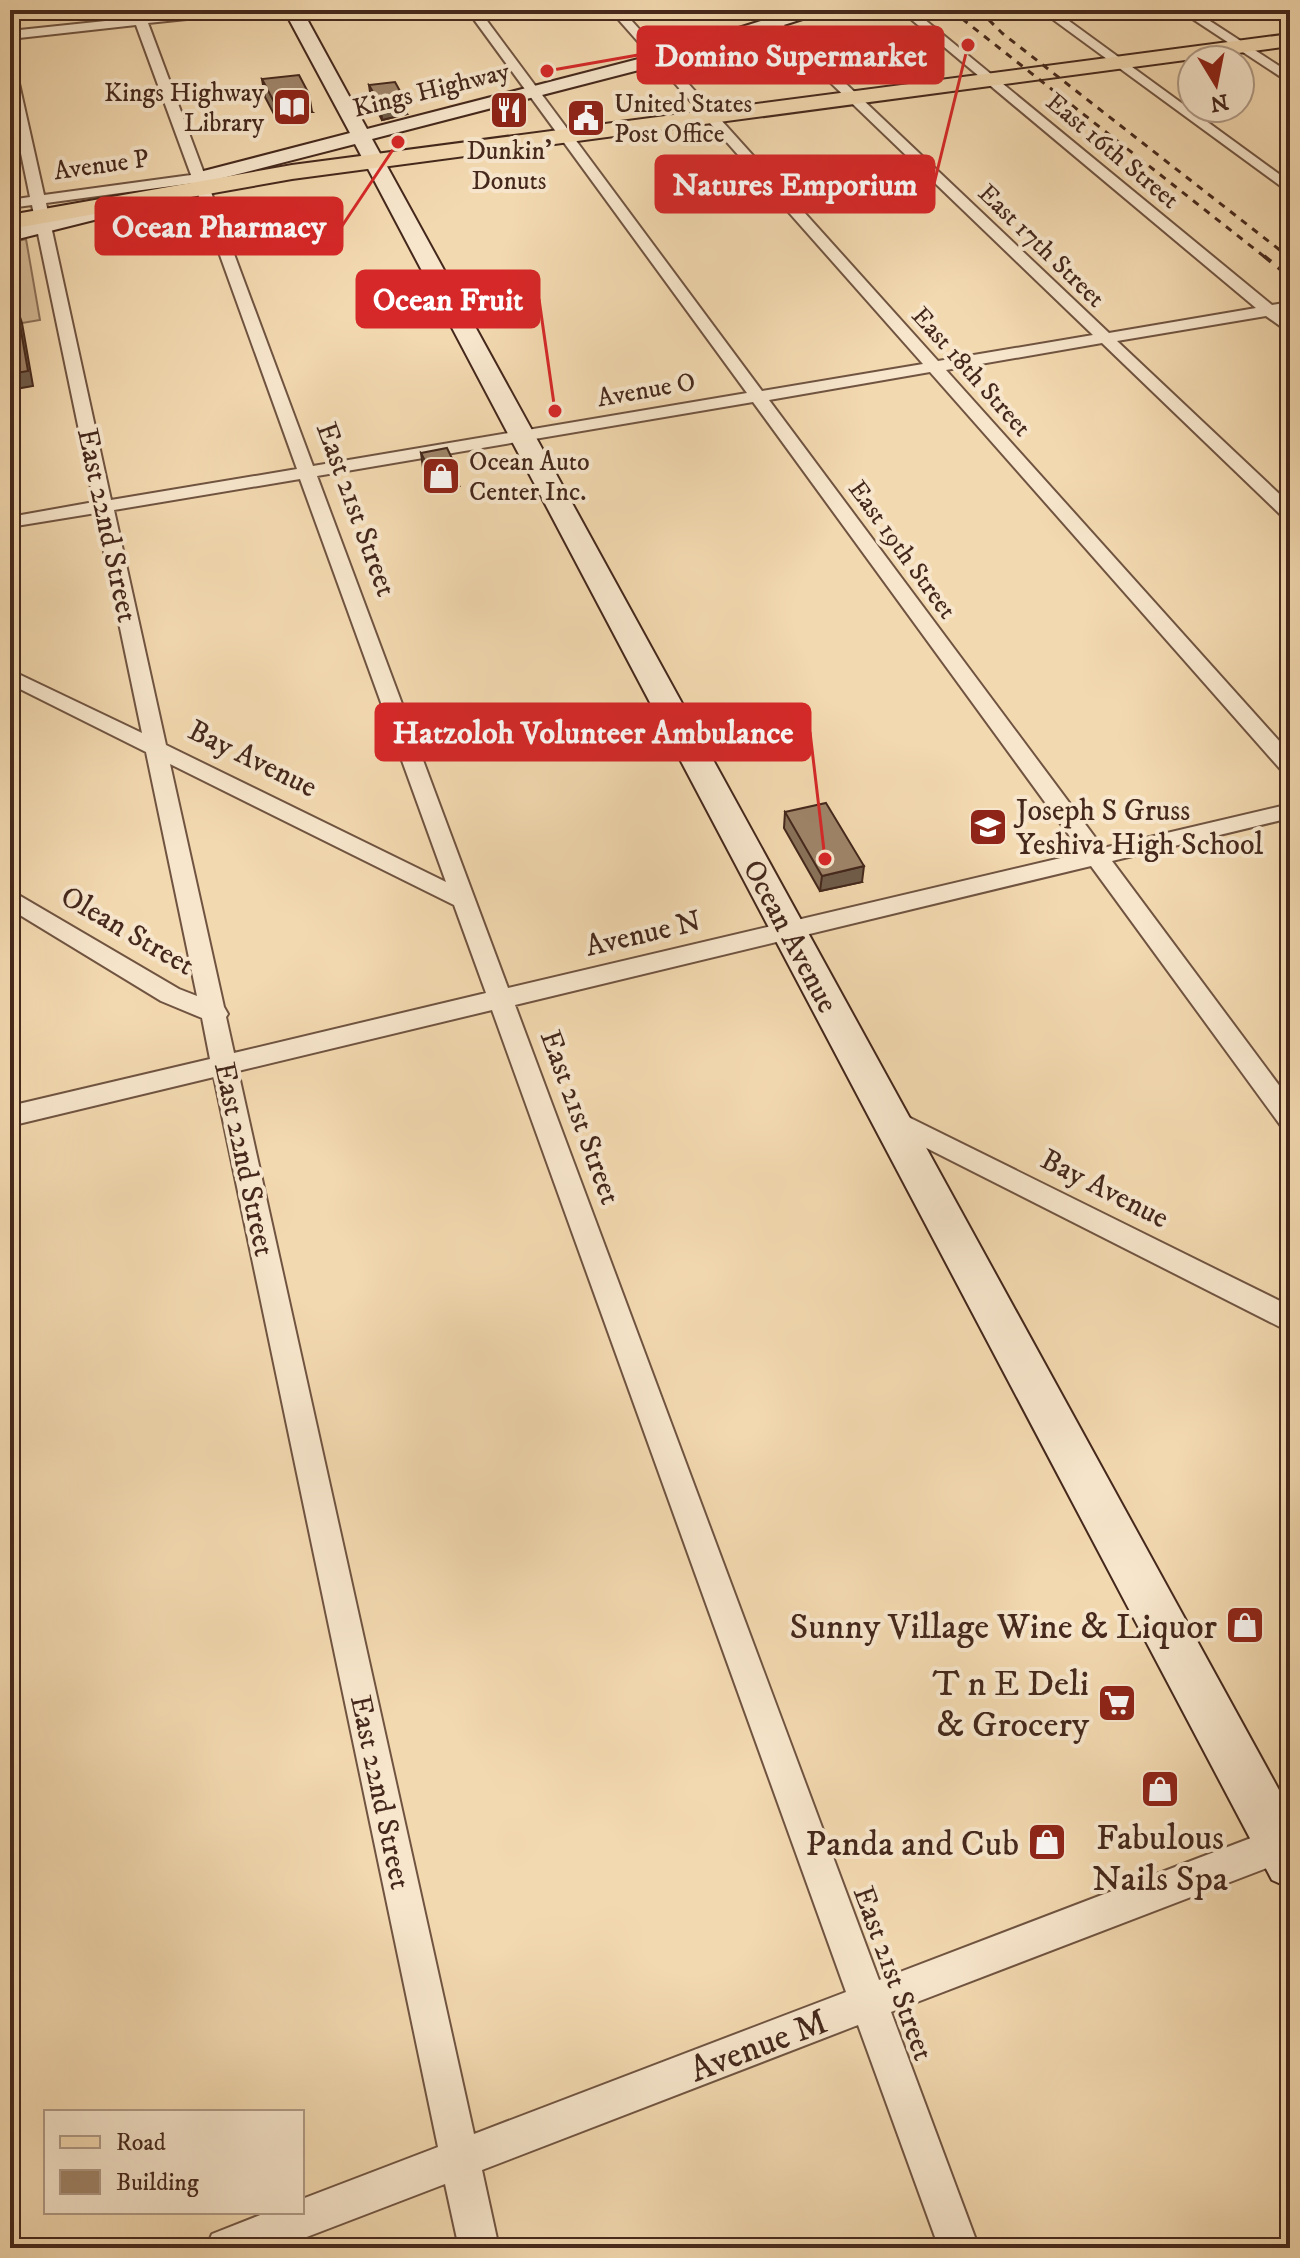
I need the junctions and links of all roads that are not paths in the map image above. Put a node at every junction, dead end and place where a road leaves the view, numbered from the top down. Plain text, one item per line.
1 (235, 10) edge
2 (293, 10) edge
3 (473, 10) edge
4 (616, 10) edge
5 (812, 10) edge
6 (906, 10) edge
7 (1046, 10) edge
8 (1185, 10) edge
9 (139, 15) edge
10 (768, 16) edge
11 (10, 35) edge
12 (1290, 40) edge
13 (1236, 44) edge
14 (1256, 45) edge
15 (1176, 55) edge
16 (1256, 57) edge
17 (660, 59) junction
18 (1118, 63) junction
19 (10, 70) edge
20 (1290, 79) edge
21 (991, 80) junction
22 (534, 92) junction
23 (853, 98) junction
24 (711, 117) junction
25 (361, 135) junction
26 (566, 136) junction
27 (310, 148) joint
28 (374, 161) junction
29 (201, 183) junction
30 (1290, 189) edge
31 (10, 204) edge
32 (42, 214) junction
33 (10, 222) edge
34 (10, 235) edge
35 (1290, 307) edge
36 (1269, 310) junction
37 (1290, 328) edge
38 (1105, 338) junction
39 (934, 367) junction
40 (758, 396) junction
41 (522, 436) junction
42 (307, 472) junction
43 (104, 506) junction
44 (1290, 514) edge
45 (10, 522) edge
46 (10, 676) edge
47 (157, 749) junction
48 (1290, 766) edge
49 (1290, 811) edge
50 (1097, 856) junction
51 (10, 898) edge
52 (465, 901) junction
53 (788, 932) junction
54 (501, 998) junction
55 (216, 1014) junction
56 (224, 1064) junction
57 (10, 1116) edge
58 (888, 1117) junction
59 (1290, 1119) edge
60 (1290, 1320) edge
61 (1287, 1849) edge
62 (869, 2002) junction
63 (460, 2159) junction
64 (226, 2248) edge
65 (479, 2248) edge
66 (959, 2248) edge

1 - 9 street
2 - 25 main road, Ocean Avenue
3 - 22 street, East 19th Street
4 - 17 street, East 18th Street
5 - 10 main road, Kings Highway
6 - 21 street, East 16th Street
7 - 18 street
8 - 13 street
9 - 11 street
9 - 29 street, East 21st Street
10 - 17 main road, Kings Highway
10 - 23 street, East 17th Street
12 - 14 main road, Avenue P
15 - 18 main road, Avenue P
16 - 20 street
17 - 22 main road, Kings Highway
17 - 24 street, East 18th Street
18 - 21 main road, Avenue P
18 - 30 street
19 - 32 street, East 22nd Street
21 - 23 main road, Avenue P
21 - 36 street, East 16th Street
22 - 25 main road, Kings Highway
22 - 26 street, East 19th Street
23 - 24 main road, Avenue P
23 - 38 street, East 17th Street
24 - 26 main road, Avenue P
24 - 39 street, East 18th Street
25 - 27 main road, Kings Highway
25 - 28 main road, Ocean Avenue
26 - 28 main road, Avenue P
26 - 40 street, East 19th Street
27 - 29 main road
28 - 29 main road, Avenue P
28 - 41 main road, Ocean Avenue
29 - 32 street, Avenue P
29 - 32 main road
29 - 42 street, East 21st Street
31 - 32 street, Avenue P
32 - 33 main road
32 - 34 main road
32 - 43 street, East 22nd Street
35 - 36 street, Avenue O
36 - 37 street, East 16th Street
36 - 38 street, Avenue O
38 - 39 street, Avenue O
38 - 44 street, East 17th Street
39 - 40 street, Avenue O
39 - 48 street, East 18th Street
40 - 41 street, Avenue O
40 - 50 street, East 19th Street
41 - 42 street, Avenue O
41 - 53 main road, Ocean Avenue
42 - 43 street, Avenue O
42 - 52 street, East 21st Street
43 - 45 street, Avenue O
43 - 47 street, East 22nd Street
46 - 47 street, Bay Avenue
47 - 52 street, Bay Avenue
47 - 55 street, East 22nd Street
49 - 50 street, Avenue N
50 - 53 street, Avenue N
50 - 59 street, East 19th Street
51 - 55 street, Olean Street
52 - 54 street, East 21st Street
53 - 54 street, Avenue N
53 - 58 main road, Ocean Avenue
54 - 56 street, Avenue N
54 - 62 street, East 21st Street
55 - 56 street, East 22nd Street
56 - 57 street, Avenue N
56 - 63 street, East 22nd Street
58 - 60 street, Bay Avenue
58 - 61 main road, Ocean Avenue
61 - 62 street, Avenue M
62 - 63 street, Avenue M
62 - 66 street, East 21st Street
63 - 64 street, Avenue M
63 - 65 street, East 22nd Street

